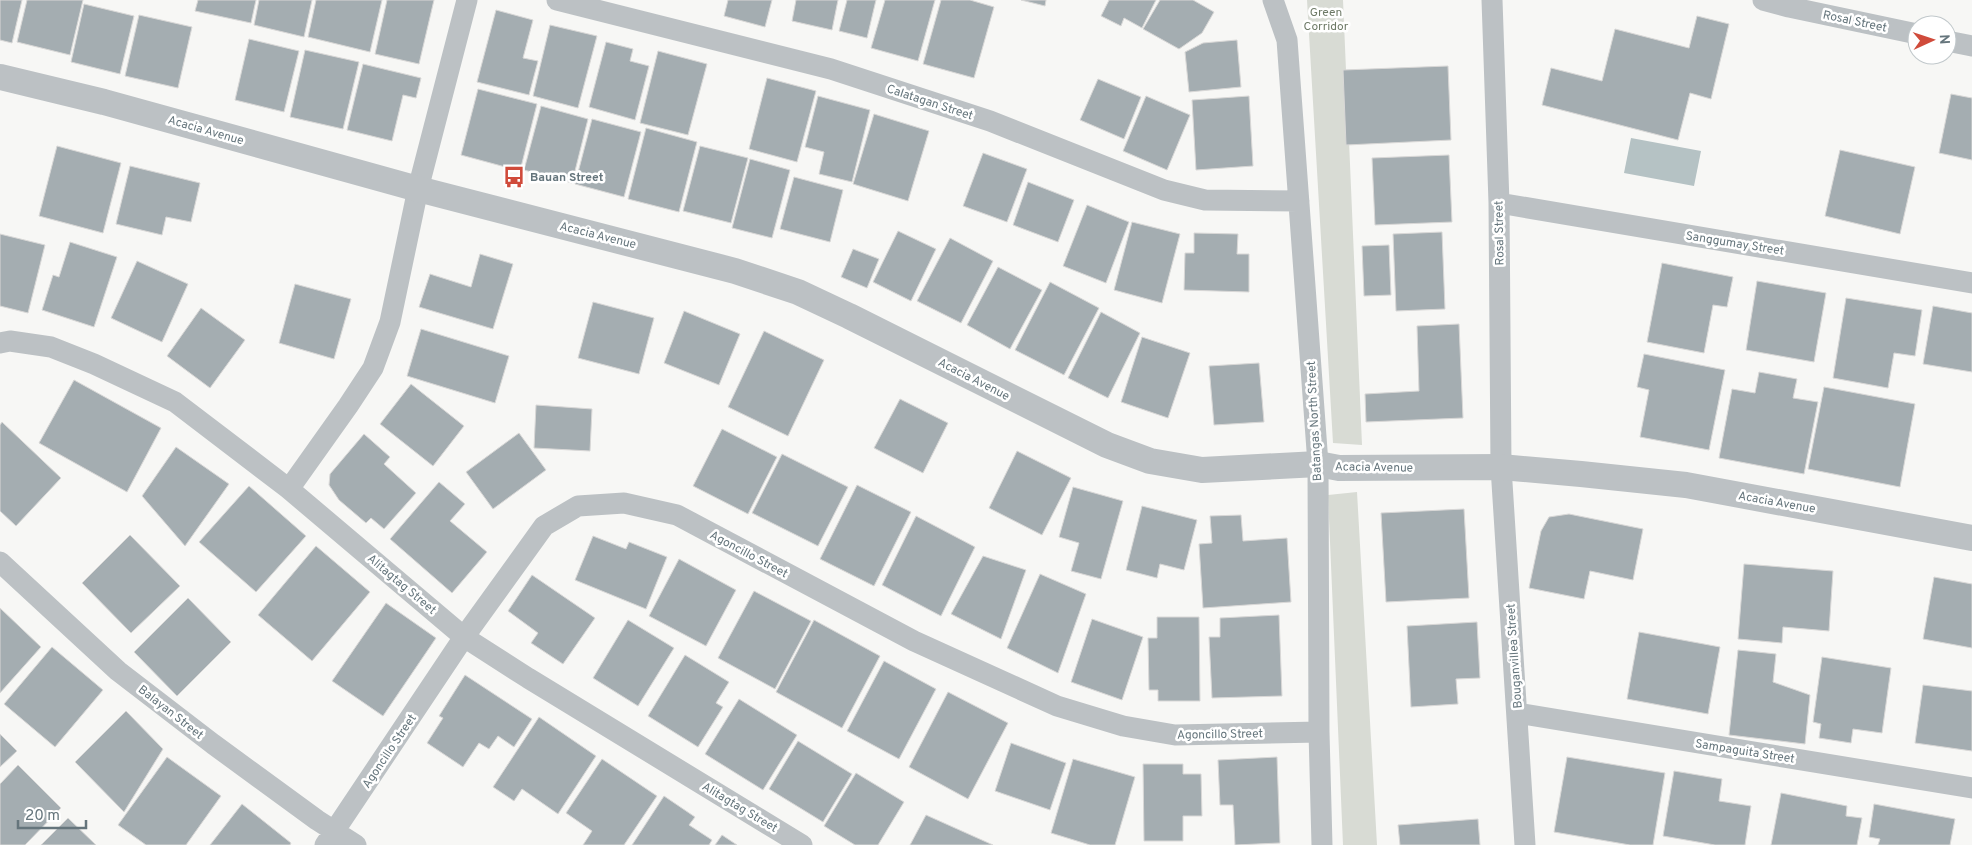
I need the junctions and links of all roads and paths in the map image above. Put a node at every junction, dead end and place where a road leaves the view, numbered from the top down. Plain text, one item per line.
1 (467, 0) edge
2 (556, 0) edge
3 (1273, 0) edge
4 (1492, 0) edge
5 (1763, 0) edge
6 (1907, 32) edge
7 (1957, 43) edge
8 (1972, 46) edge
9 (0, 77) edge
10 (418, 189) junction
11 (1299, 201) junction
12 (1499, 204) junction
13 (1972, 283) edge
14 (0, 343) edge
15 (1318, 464) junction
16 (1501, 467) junction
17 (288, 489) junction
18 (1972, 538) edge
19 (0, 562) edge
20 (464, 636) junction
21 (1517, 713) junction
22 (1319, 732) junction
23 (1972, 788) edge
24 (330, 838) edge
25 (356, 845) edge
26 (802, 845) edge
27 (1322, 845) edge
28 (1525, 845) edge

1 - 10 street
2 - 11 street, Calatagan Street
3 - 11 street, Batangas North Street
4 - 12 street, Rosal Street
5 - 6 street, Rosal Street
7 - 8 street
9 - 10 street, Acacia Avenue
10 - 15 street, Acacia Avenue
10 - 17 street
11 - 15 street, Batangas North Street
12 - 13 street, Sanggumay Street
12 - 16 street, Rosal Street
14 - 17 street, Alitagtag Street
15 - 16 street, Acacia Avenue
15 - 22 street, Batangas North Street
16 - 18 street, Acacia Avenue
16 - 21 street, Bouganvillea Street
17 - 20 street, Alitagtag Street
19 - 24 street, Balayan Street
20 - 22 street, Agoncillo Street
20 - 24 street, Agoncillo Street
20 - 26 street, Alitagtag Street
21 - 23 street, Sampaguita Street
21 - 28 street, Bouganvillea Street
22 - 27 street, Batangas North Street
24 - 25 street, Balayan Street

